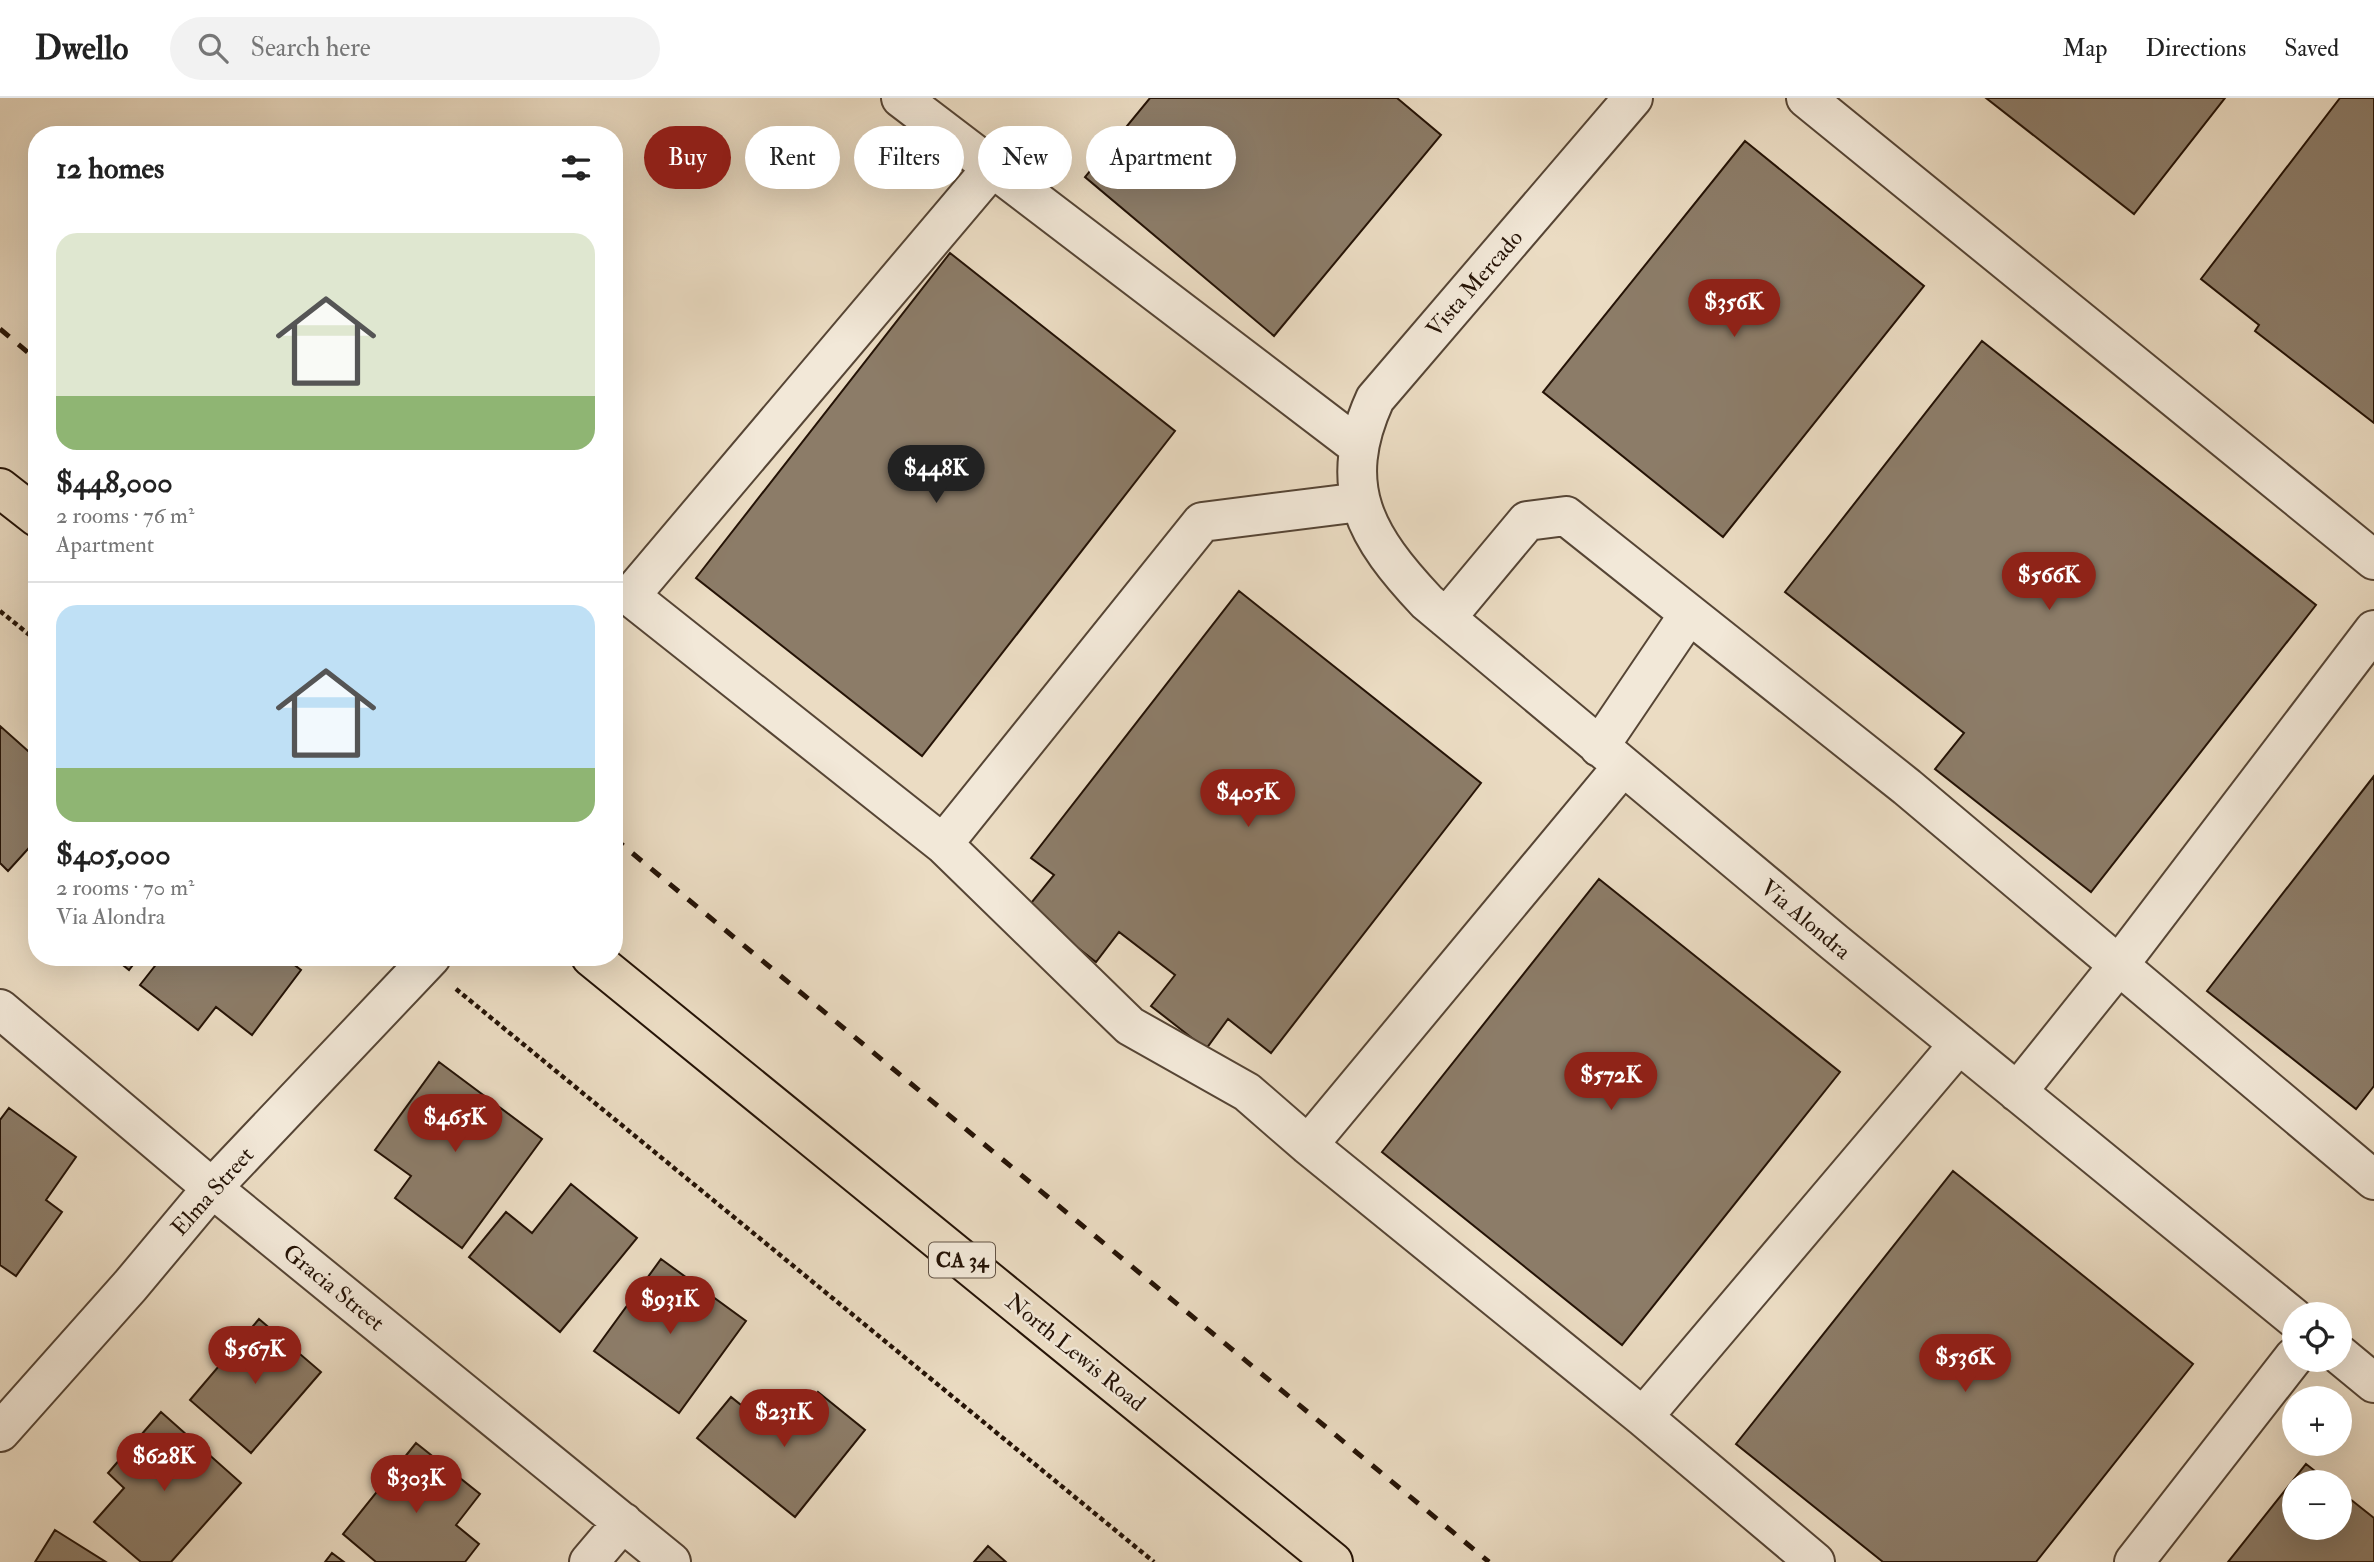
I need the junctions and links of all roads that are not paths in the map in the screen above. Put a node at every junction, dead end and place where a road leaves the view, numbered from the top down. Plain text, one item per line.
1 (901, 98) edge
2 (1633, 98) edge
3 (1806, 98) edge
4 (978, 156) edge
5 (978, 184) edge
6 (1021, 189) edge
7 (1360, 447) junction
8 (0, 488) edge
9 (1359, 495) junction
10 (28, 510) edge
11 (2374, 560) edge
12 (1689, 614) junction
13 (1446, 618) junction
14 (2374, 630) edge
15 (1611, 757) junction
16 (943, 844) junction
17 (422, 966) edge
18 (602, 966) edge
19 (2119, 966) junction
20 (0, 1009) edge
21 (1959, 1044) junction
22 (2017, 1092) junction
23 (1308, 1145) junction
24 (2374, 1180) edge
25 (212, 1188) junction
26 (2282, 1308) edge
27 (2352, 1365) edge
28 (2282, 1372) edge
29 (2374, 1383) edge
30 (1643, 1418) junction
31 (0, 1432) edge
32 (623, 1522) junction
33 (589, 1562) edge
34 (671, 1562) edge
35 (1333, 1562) edge
36 (1815, 1562) edge
37 (2134, 1562) edge

1 - 4 street
2 - 7 street, Vista Mercado
3 - 11 street
5 - 16 street
6 - 7 street
7 - 9 street, Vista Mercado
8 - 10 main road
9 - 13 street, Via Alondra
9 - 16 street
12 - 13 street
12 - 15 street
12 - 19 street
13 - 15 street, Via Alondra
14 - 19 street
15 - 21 street, Via Alondra
15 - 23 street
16 - 23 street
17 - 25 street, Elma Street
18 - 35 main road, North Lewis Road / CA 34
19 - 22 street
19 - 24 street
20 - 25 street, Gracia Street
21 - 22 street, Via Alondra
21 - 30 street
22 - 26 street, Via Alondra
23 - 30 street
25 - 31 street, Elma Street
25 - 32 street, Gracia Street
27 - 29 street
28 - 37 street
30 - 36 street
32 - 33 street
32 - 34 street, Gracia Street

